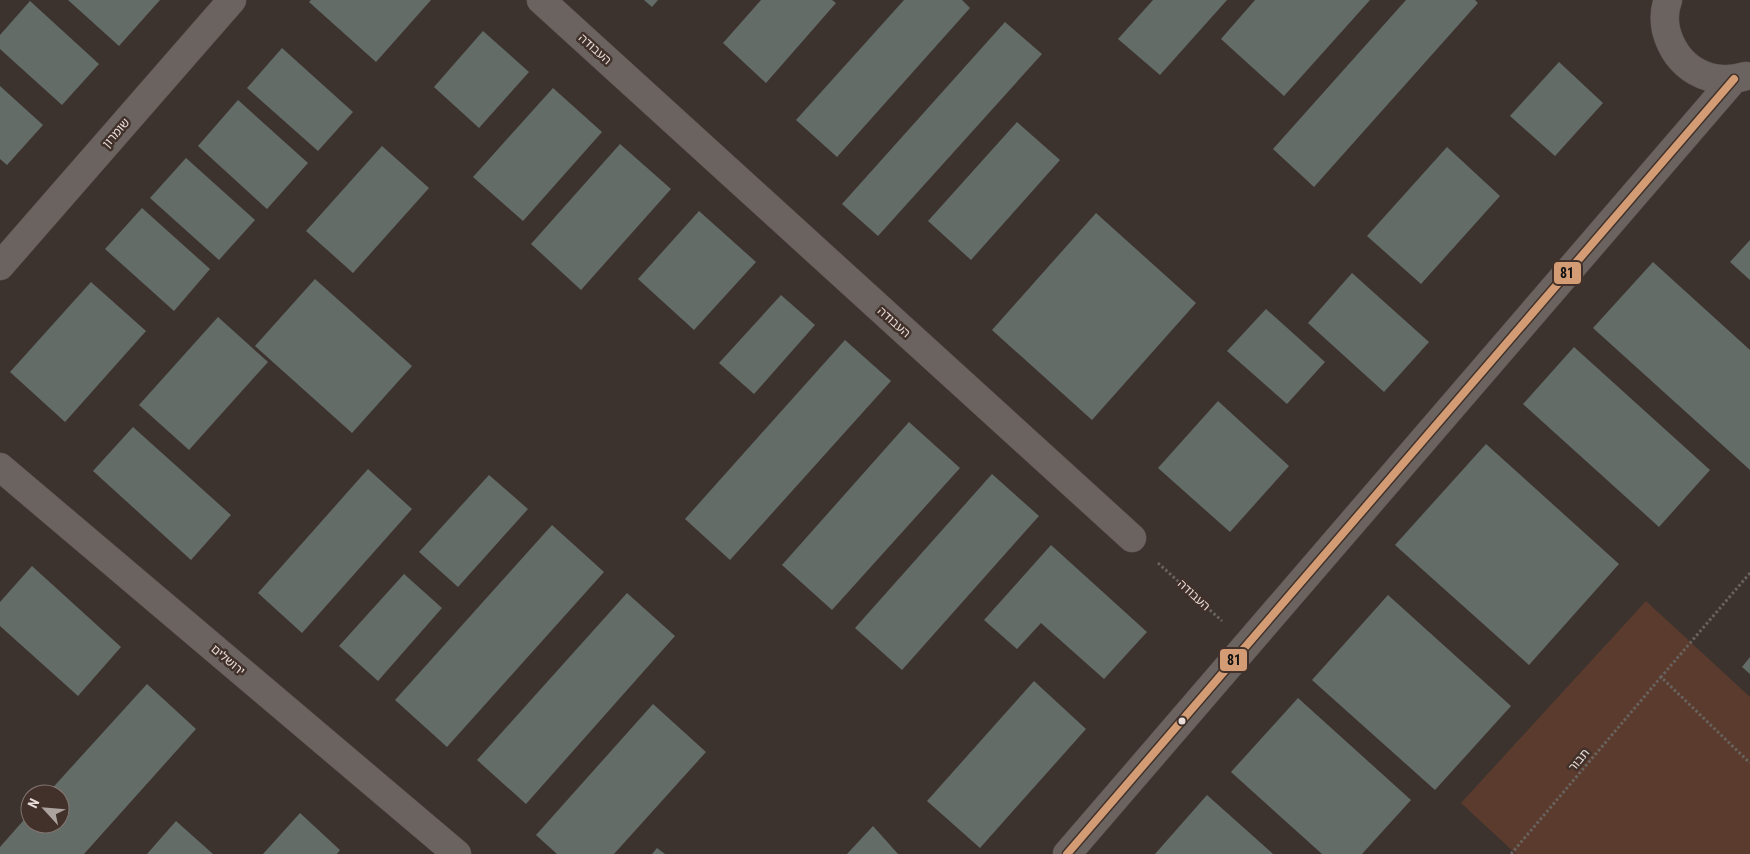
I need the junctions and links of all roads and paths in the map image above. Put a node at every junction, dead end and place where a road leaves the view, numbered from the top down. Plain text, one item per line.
1 (232, 0) edge
2 (541, 0) edge
3 (1663, 2) edge
4 (1742, 77) edge
5 (0, 266) edge
6 (0, 467) edge
7 (1132, 538) joint
8 (1750, 573) edge
9 (1247, 645) junction
10 (1661, 677) junction
11 (1750, 763) edge
12 (456, 854) edge
13 (1068, 854) edge
14 (1511, 854) edge

1 - 5 street, שומרון
2 - 7 street, העבודה
3 - 4 street
4 - 9 street
6 - 12 street, ירושלים
7 - 9 path, העבודה
8 - 10 path, תבור
9 - 13 street
10 - 11 path
10 - 14 path, תבור

